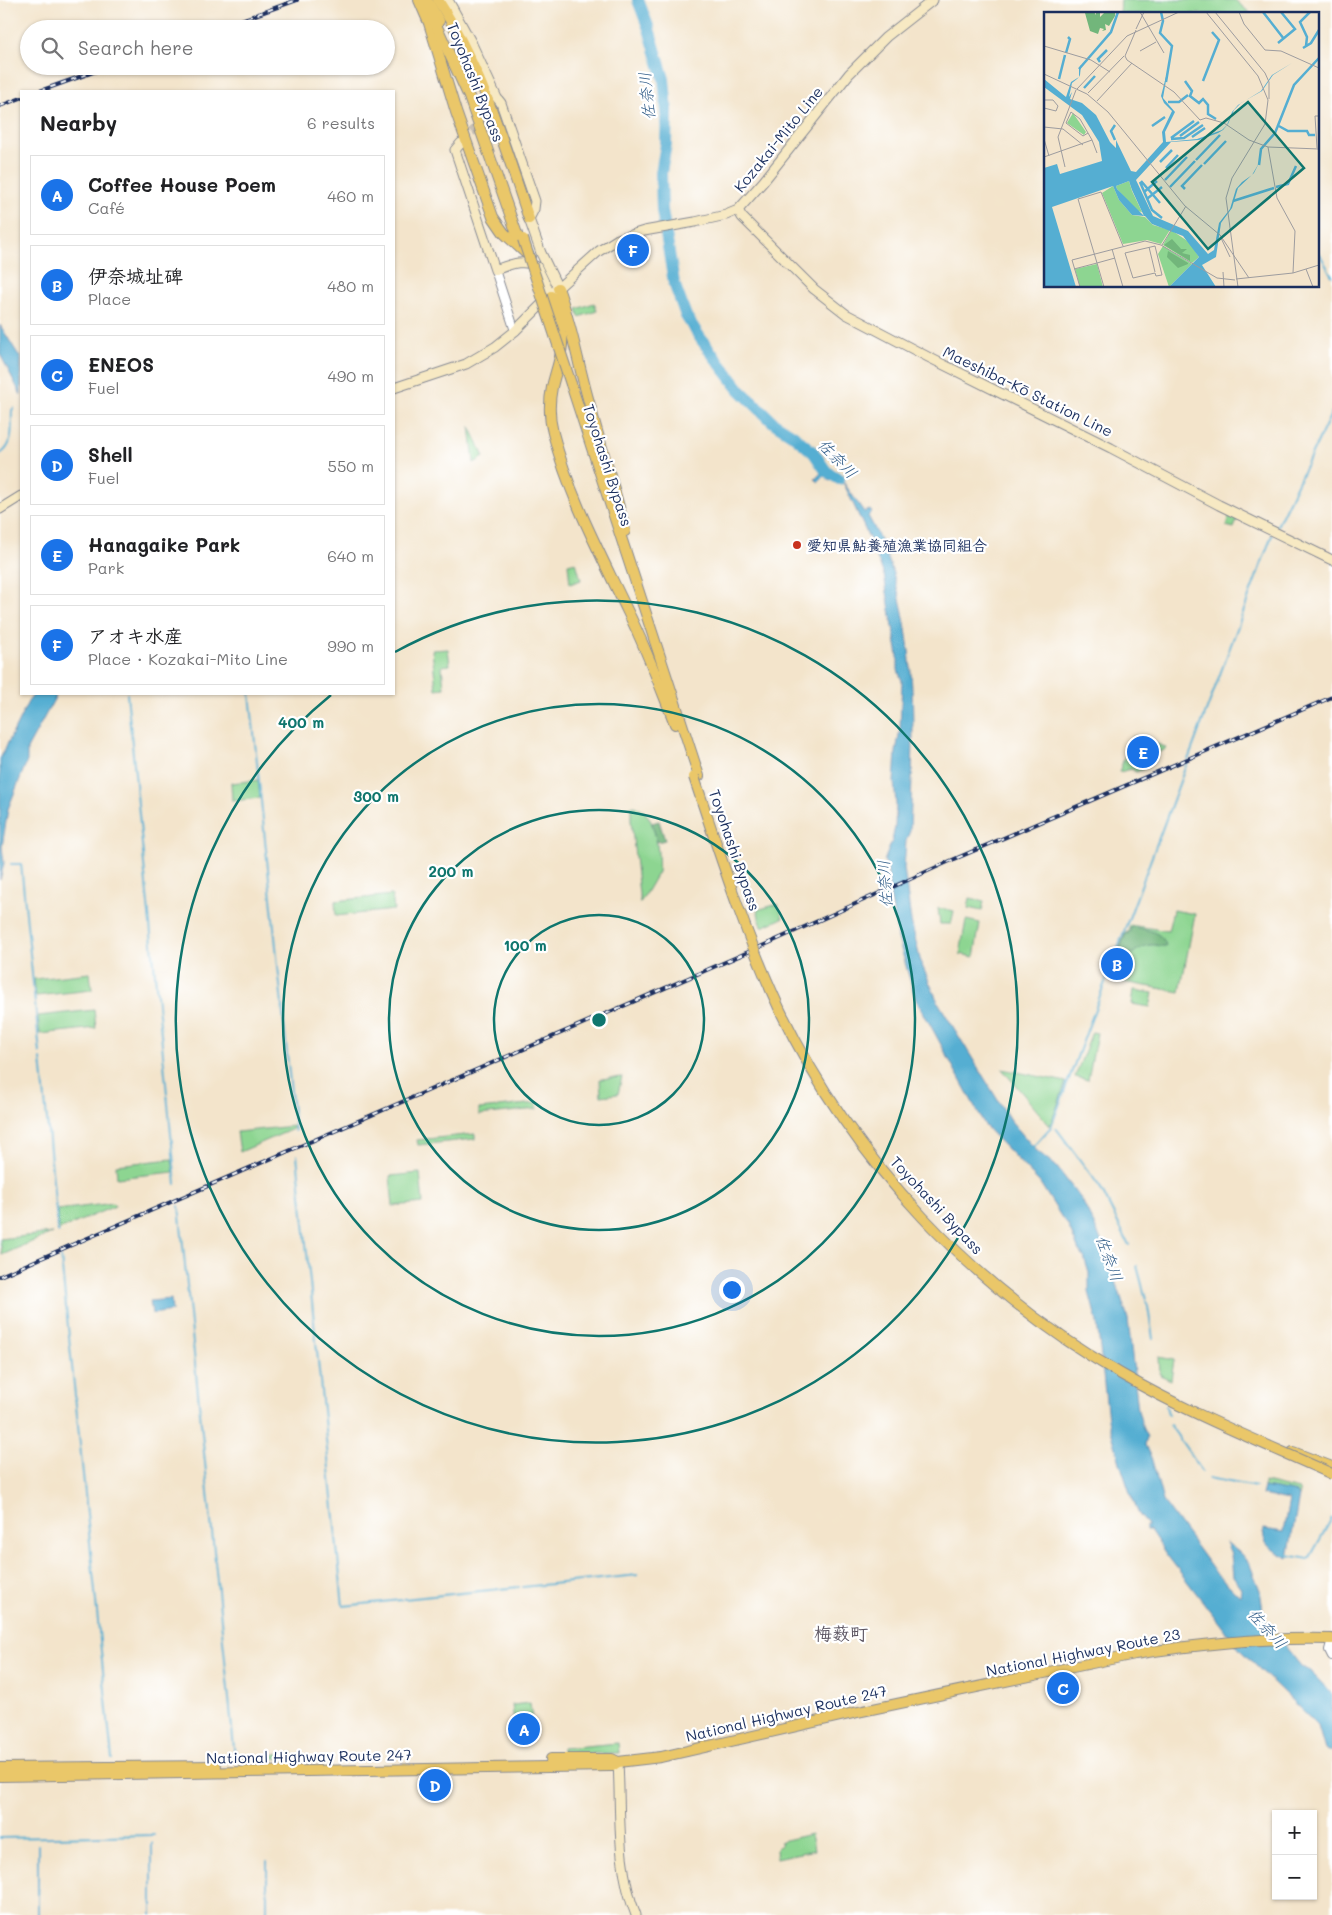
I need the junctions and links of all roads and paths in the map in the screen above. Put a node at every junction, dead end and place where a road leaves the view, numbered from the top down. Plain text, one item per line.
1 (421, 0) edge
2 (427, 0) edge
3 (438, 0) edge
4 (448, 0) edge
5 (933, 0) edge
6 (440, 17) junction
7 (496, 98) junction
8 (495, 108) tunnel mouth
9 (458, 146) dead end
10 (738, 210) junction
11 (529, 218) junction
12 (537, 266) junction
13 (495, 270) junction
14 (554, 292) junction
15 (515, 331) junction
16 (395, 388) edge
17 (20, 497) edge
18 (0, 509) edge
19 (1332, 560) edge
20 (639, 616) junction
21 (1332, 1468) edge
22 (1332, 1474) edge
23 (1332, 1639) edge
24 (1332, 1656) edge
25 (618, 1762) junction
26 (0, 1768) edge
27 (0, 1776) edge
28 (636, 1915) edge

1 - 6 highway, Toyohashi Bypass
2 - 6 highway, Toyohashi Bypass
3 - 6 highway
4 - 6 main road
5 - 10 main road, Kozakai-Mito Line
6 - 7 main road
6 - 11 highway
6 - 12 highway
6 - 20 highway, Toyohashi Bypass
7 - 8 main road
7 - 11 main road
9 - 13 main road
10 - 14 main road, Kozakai-Mito Line
10 - 19 main road, Maeshiba-Kō Station Line
11 - 14 main road
12 - 13 main road
12 - 14 main road
13 - 15 street
14 - 15 main road, Kozakai-Mito Line
14 - 20 highway
14 - 20 highway
15 - 16 main road, Kozakai-Mito Line
17 - 18 main road
20 - 21 highway, Toyohashi Bypass, bridge
20 - 22 highway, Toyohashi Bypass, bridge
23 - 24 street
23 - 25 highway, National Highway Route 23
25 - 26 highway, National Highway Route 247
25 - 27 highway, National Highway Route 247
25 - 28 main road

